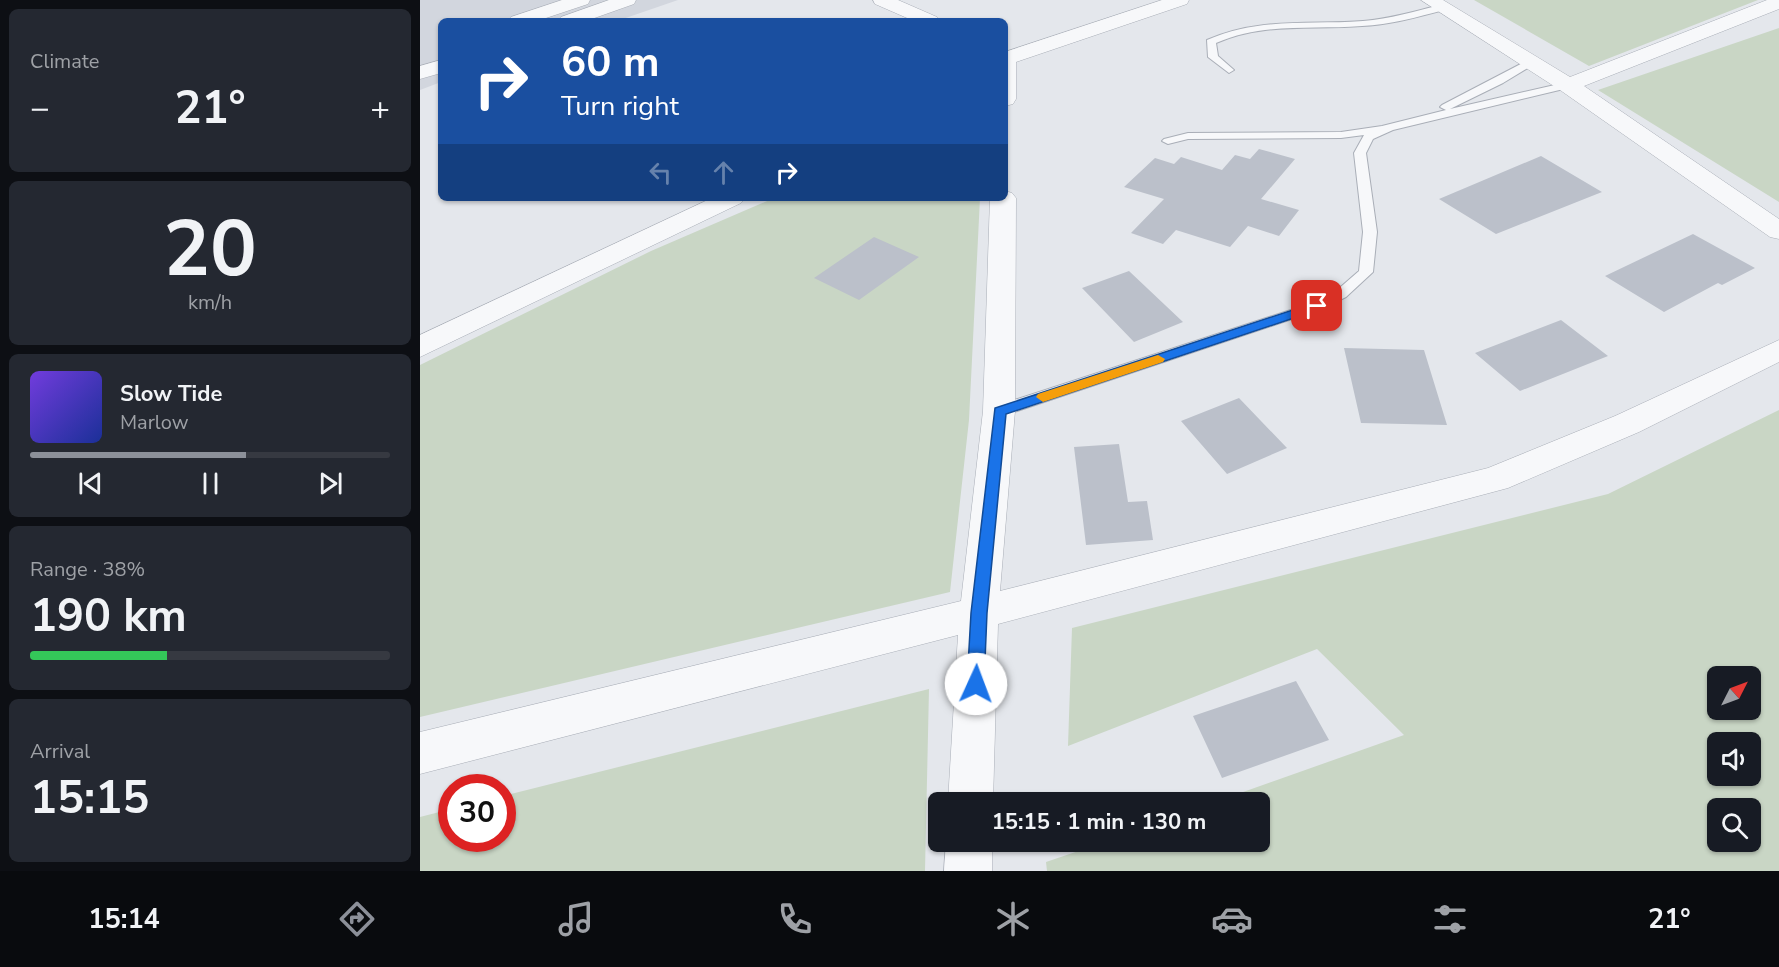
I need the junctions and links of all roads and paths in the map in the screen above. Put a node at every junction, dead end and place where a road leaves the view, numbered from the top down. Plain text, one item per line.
1 (581, 0) edge
2 (627, 0) edge
3 (882, 0) edge
4 (1180, 0) edge
5 (1779, 2) edge
6 (1436, 4) edge
7 (527, 18) edge
8 (576, 18) edge
9 (923, 18) edge
10 (438, 48) edge
11 (420, 54) edge
12 (1008, 58) edge
13 (1532, 61) junction
14 (438, 67) edge
15 (1229, 70) dead end
16 (420, 73) edge
17 (1568, 85) junction
18 (1389, 127) junction
19 (1168, 141) dead end
20 (726, 201) edge
21 (1003, 201) edge
22 (1779, 231) edge
23 (420, 347) edge
24 (1779, 350) edge
25 (999, 411) junction
26 (979, 613) junction
27 (420, 753) edge
28 (971, 792) edge
29 (969, 852) edge
30 (968, 871) edge

1 - 7 street
2 - 8 street
3 - 9 street
4 - 12 street
5 - 17 street
6 - 13 street
6 - 15 lane
10 - 11 street
13 - 17 street
13 - 18 lane
14 - 16 street
17 - 18 lane
17 - 22 street
18 - 19 lane
18 - 25 lane
20 - 23 street
21 - 25 street
24 - 26 street
25 - 26 street
26 - 27 street
26 - 28 street
29 - 30 street

